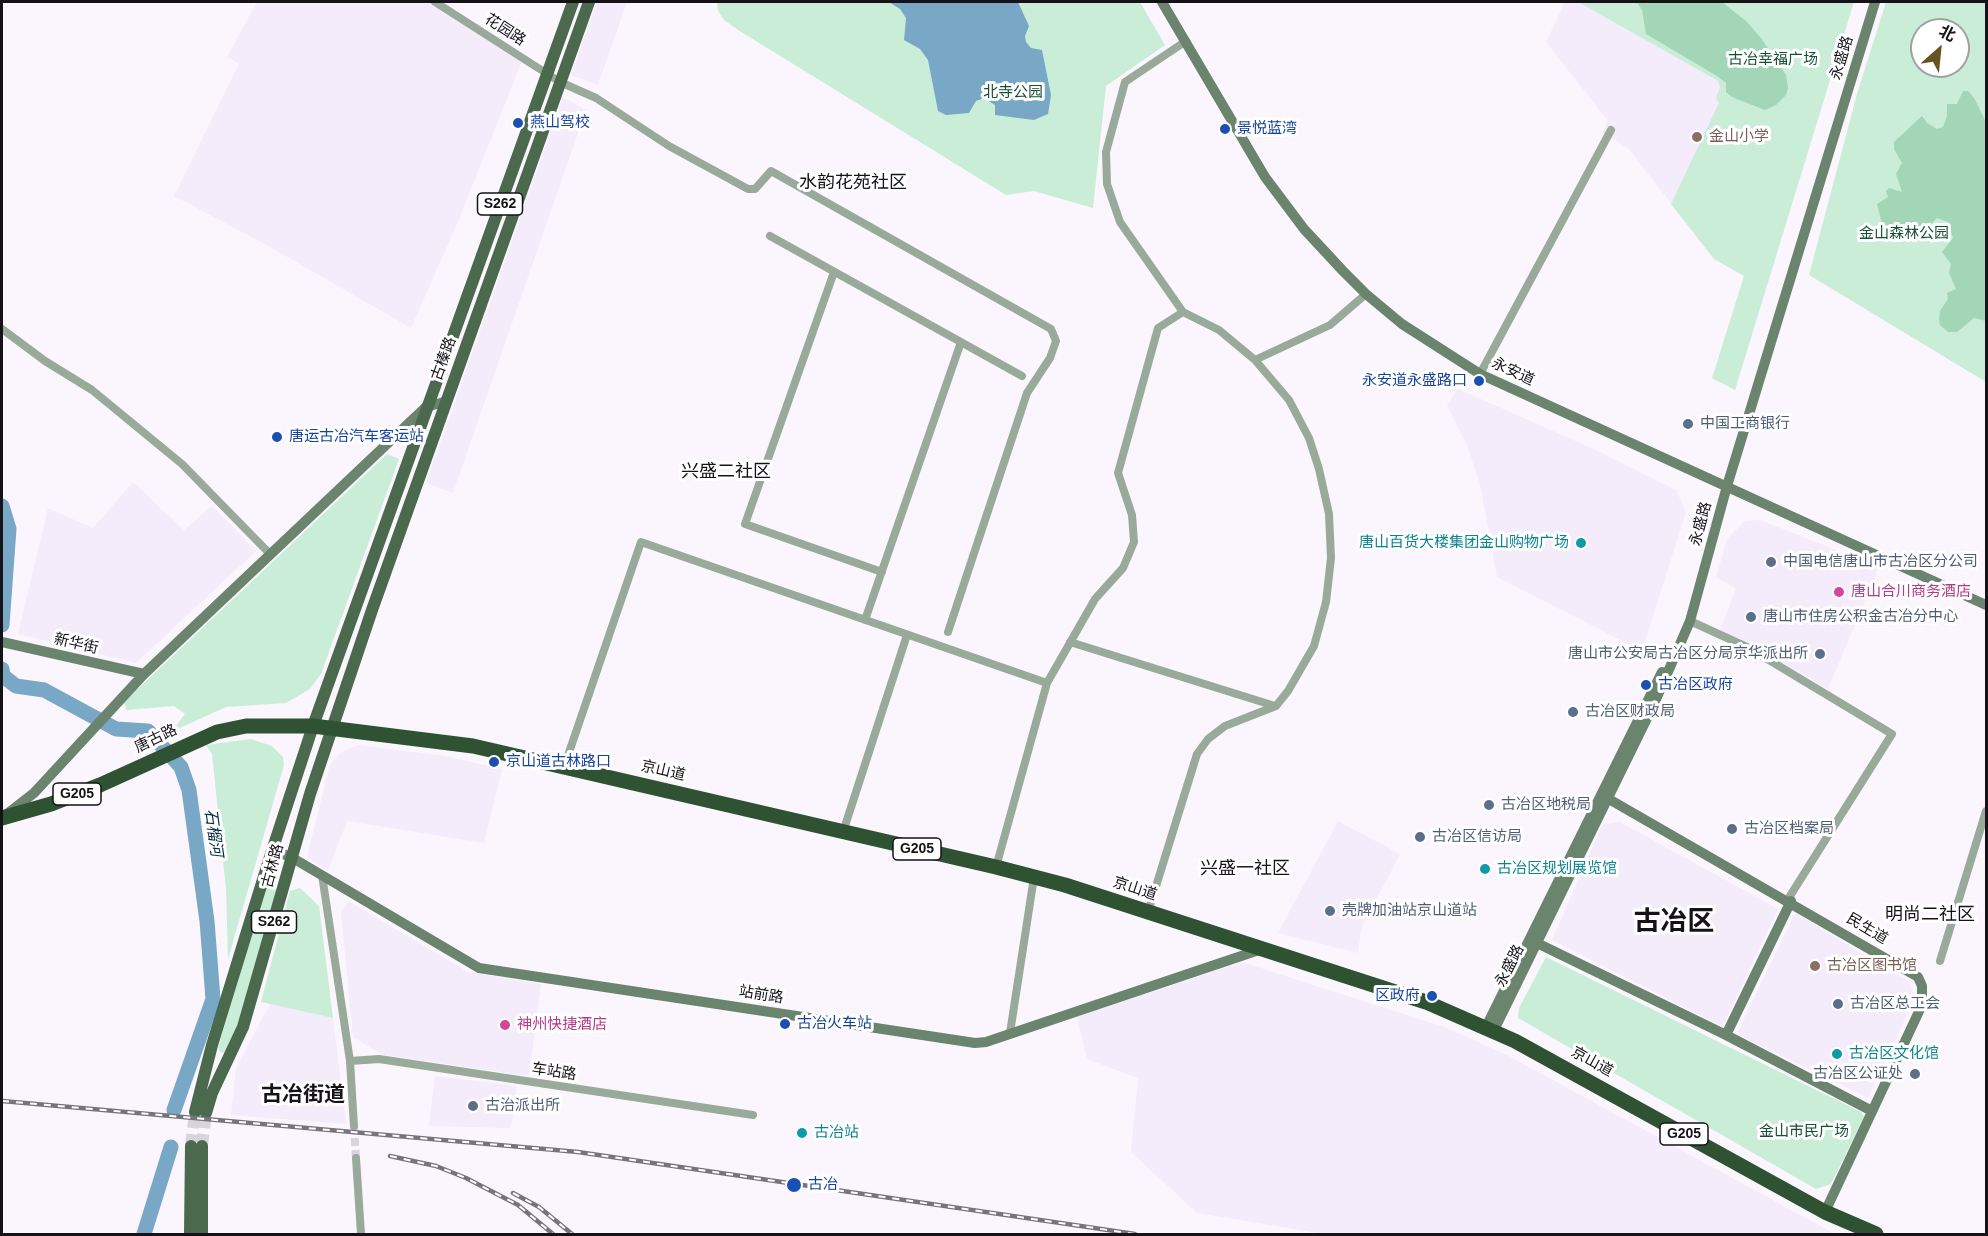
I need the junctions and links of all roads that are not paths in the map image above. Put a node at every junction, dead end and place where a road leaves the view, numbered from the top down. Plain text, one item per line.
1 (435, 2) edge
2 (573, 2) edge
3 (589, 2) edge
4 (1162, 2) edge
5 (1868, 2) edge
6 (1875, 2) edge
7 (1186, 41) junction
8 (547, 73) junction
9 (560, 82) junction
10 (1611, 129) dead end
11 (770, 236) dead end
12 (834, 272) junction
13 (1366, 294) junction
14 (1183, 312) junction
15 (2, 329) edge
16 (961, 342) junction
17 (1255, 360) junction
18 (1480, 374) junction
19 (1022, 376) dead end
20 (444, 402) junction
21 (426, 407) junction
22 (1723, 485) junction
23 (271, 555) junction
24 (882, 572) junction
25 (1986, 605) edge
26 (865, 621) junction
27 (1690, 621) junction
28 (948, 632) dead end
29 (907, 635) junction
30 (1070, 642) junction
31 (6, 643) edge
32 (144, 674) junction
33 (1047, 683) junction
34 (1276, 706) junction
35 (312, 726) junction
36 (332, 729) junction
37 (564, 767) junction
38 (1607, 798) junction
39 (1986, 812) edge
40 (2, 818) edge
41 (843, 832) junction
42 (1983, 836) edge
43 (272, 850) junction
44 (291, 856) junction
45 (996, 867) junction
46 (322, 875) junction
47 (1034, 877) junction
48 (1791, 901) junction
49 (1148, 912) junction
50 (1539, 944) junction
51 (1263, 949) junction
52 (1940, 961) dead end
53 (1490, 1029) junction
54 (1010, 1033) junction
55 (1726, 1035) junction
56 (350, 1061) junction
57 (1872, 1111) junction
58 (753, 1115) dead end
59 (354, 1126) tunnel mouth
60 (356, 1158) tunnel mouth
61 (1826, 1212) junction
62 (189, 1234) edge
63 (202, 1234) edge
64 (361, 1234) edge
65 (1876, 1234) edge

1 - 8 street, 花园路
2 - 8 main road, 古榛路 / S262
3 - 9 main road, 古榛路 / S262
4 - 7 main road, 永安道
5 - 22 main road, 永盛路
6 - 22 main road, 永盛路
7 - 13 main road, 永安道
7 - 14 street
8 - 9 street, 花园路
8 - 21 main road, 古榛路 / S262
9 - 20 main road, 古榛路 / S262
9 - 28 street, 花园路
10 - 18 street
11 - 12 street
12 - 16 street
12 - 24 street
13 - 17 street
13 - 18 main road, 永安道
14 - 17 street
14 - 30 street
15 - 23 street
16 - 19 street
16 - 24 street
17 - 34 street
18 - 22 main road, 永安道
20 - 21 main road
20 - 36 main road, 古榛路 / S262
21 - 23 main road
21 - 35 main road, 古榛路 / S262
22 - 25 main road, 永安道
22 - 27 main road, 永盛路
22 - 53 main road, 永盛路
23 - 32 main road
24 - 26 street
26 - 29 street
26 - 37 street
27 - 38 main road, 永盛路
27 - 48 street
29 - 33 street
29 - 41 street
30 - 33 street
30 - 34 street
31 - 32 main road, 新华街
32 - 40 main road
33 - 45 street
34 - 49 street
35 - 36 highway, 唐古路 / G205
35 - 40 highway, 唐古路 / G205
35 - 43 main road, 古林路 / S262
36 - 37 highway, 京山道 / G205
36 - 44 main road, 古林路 / S262
37 - 41 highway, 京山道 / G205
38 - 48 main road, 民生道
38 - 50 main road, 永盛路
39 - 42 street
41 - 45 highway, 京山道 / G205
42 - 52 street
43 - 44 main road, 站前路
43 - 44 main road, 古林路 / S262
44 - 46 main road, 站前路
45 - 47 highway, 京山道 / G205
46 - 54 main road, 站前路
46 - 56 street
47 - 49 highway, 京山道 / G205
47 - 54 street
48 - 55 main road
48 - 57 main road, 民生道
49 - 51 highway, 京山道 / G205
50 - 53 main road, 永盛路
50 - 55 main road
51 - 53 highway, 京山道 / G205
51 - 54 main road, 站前路
53 - 61 highway, 京山道 / G205
55 - 57 main road
56 - 58 street, 车站路
56 - 59 street
57 - 61 main road, 民生道
60 - 64 street
61 - 65 highway, 京山道 / G205
62 - 63 main road

